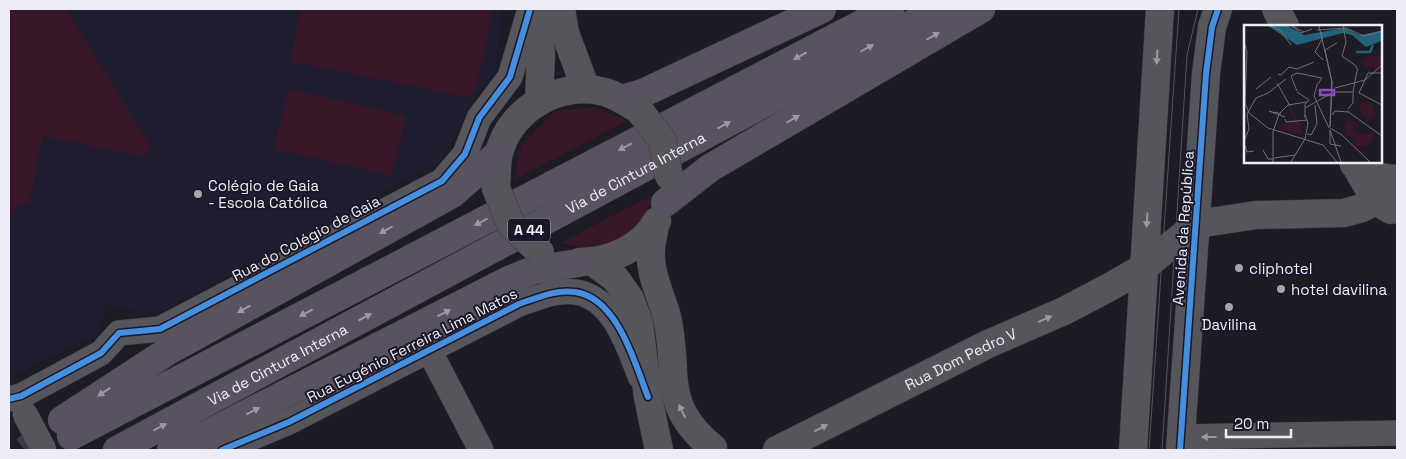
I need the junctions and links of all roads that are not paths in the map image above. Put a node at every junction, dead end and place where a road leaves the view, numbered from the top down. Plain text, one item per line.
1 (530, 9) edge
2 (536, 9) edge
3 (561, 9) edge
4 (822, 9) edge
5 (890, 9) edge
6 (940, 9) edge
7 (981, 9) edge
8 (1160, 9) edge
9 (1218, 9) edge
10 (1276, 9) edge
11 (1284, 25) edge
12 (586, 89) junction
13 (538, 101) junction
14 (630, 104) junction
15 (498, 154) junction
16 (1354, 162) edge
17 (1397, 179) edge
18 (1390, 204) edge
19 (660, 213) junction
20 (1197, 224) junction
21 (585, 262) junction
22 (1143, 268) junction
23 (429, 350) junction
24 (648, 398) junction
25 (18, 403) edge
26 (1397, 433) edge
27 (1180, 443) edge
28 (715, 449) edge
29 (44, 450) edge
30 (117, 450) edge
31 (171, 450) edge
32 (222, 450) edge
33 (481, 450) edge
34 (659, 450) edge
35 (676, 450) edge
36 (777, 450) edge
37 (1132, 450) edge

1 - 25 street, Rua do Colégio de Gaia
2 - 13 main road
3 - 12 main road
4 - 14 highway
5 - 15 highway, Via de Cintura Interna / A 44
30 -> 6 highway, Via de Cintura Interna / A 44
19 -> 7 highway
8 -> 22 main road
9 - 20 main road, Avenida da República
10 - 11 main road
12 - 13 main road
12 - 14 main road
13 - 15 main road
14 - 19 main road, bridge
15 - 21 main road, bridge
16 - 17 main road
16 - 18 main road
18 - 20 main road
19 - 21 main road
28 -> 19 main road
20 - 22 main road, Rua Dom Pedro V
20 - 27 main road, Avenida da República
21 - 24 main road
31 -> 21 highway
36 -> 22 main road, Rua Dom Pedro V
22 - 37 main road
23 - 24 street, Rua Eugénio Ferreira Lima Matos
23 - 32 street, Rua Eugénio Ferreira Lima Matos
23 - 33 street
24 - 34 main road
25 - 29 street, bridge
26 -> 27 street
28 - 35 main road

